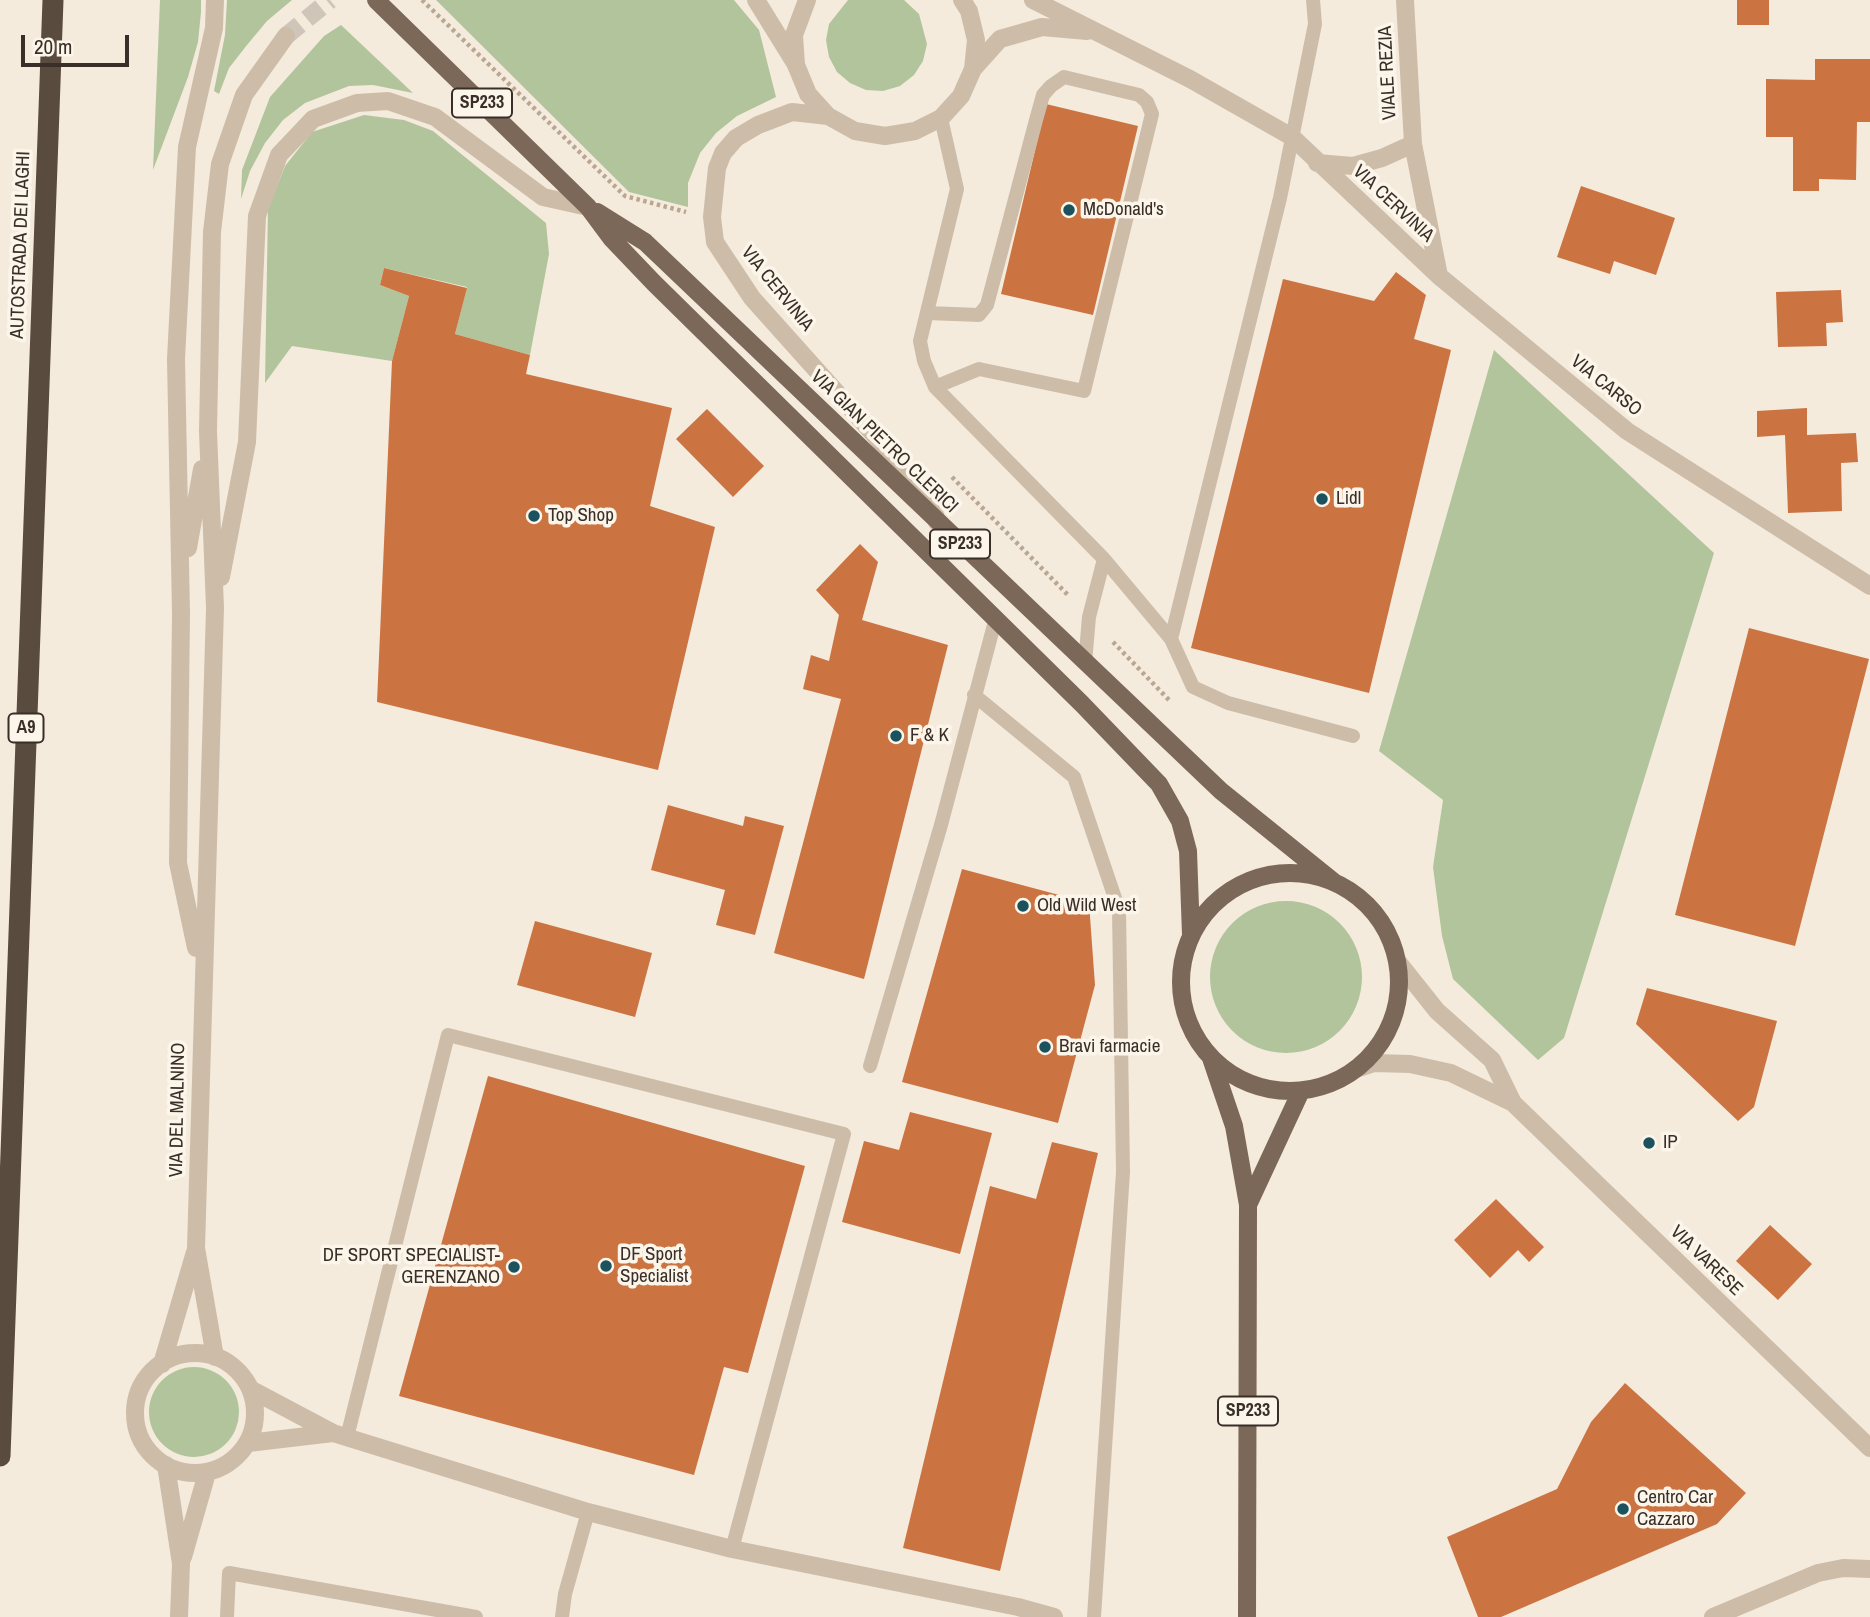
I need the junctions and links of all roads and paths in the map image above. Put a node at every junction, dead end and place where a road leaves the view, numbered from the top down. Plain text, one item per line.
1 (53, 0) edge
2 (215, 0) edge
3 (376, 0) edge
4 (422, 0) edge
5 (756, 0) edge
6 (807, 0) edge
7 (962, 0) edge
8 (1033, 0) edge
9 (1314, 0) edge
10 (1405, 0) edge
11 (1096, 32) junction
12 (286, 36) tunnel mouth
13 (796, 65) junction
14 (972, 69) junction
15 (828, 116) junction
16 (941, 118) junction
17 (1292, 137) junction
18 (1413, 144) junction
19 (1317, 163) junction
20 (588, 207) junction
21 (689, 213) dead end
22 (1440, 276) junction
23 (927, 313) junction
24 (935, 387) junction
25 (208, 431) junction
26 (947, 472) dead end
27 (937, 522) junction
28 (1104, 559) junction
29 (1870, 586) edge
30 (215, 608) junction
31 (181, 614) junction
32 (1089, 617) junction
33 (995, 621) junction
34 (1171, 639) junction
35 (1085, 663) junction
36 (974, 695) junction
37 (1179, 710) dead end
38 (1353, 736) dead end
39 (1334, 882) junction
40 (1191, 934) junction
41 (1398, 962) junction
42 (202, 972) junction
43 (1211, 1058) junction
44 (870, 1066) dead end
45 (1356, 1069) junction
46 (1301, 1091) junction
47 (1513, 1103) junction
48 (1248, 1205) junction
49 (196, 1248) junction
50 (215, 1357) junction
51 (162, 1364) junction
52 (250, 1389) junction
53 (340, 1435) junction
54 (248, 1443) junction
55 (1870, 1448) edge
56 (0, 1456) edge
57 (166, 1465) junction
58 (206, 1473) junction
59 (588, 1512) junction
60 (732, 1549) junction
61 (181, 1564) junction
62 (1870, 1569) edge
63 (1720, 1616) edge
64 (179, 1617) edge
65 (227, 1617) edge
66 (476, 1617) edge
67 (562, 1617) edge
68 (1054, 1617) edge
69 (1094, 1617) edge
70 (1247, 1617) edge

1 - 56 highway, AUTOSTRADA DEI LAGHI / A9
2 - 31 street
3 - 20 main road, VIA GIAN PIETRO CLERICI / SP233
4 - 21 path
5 - 13 street
6 - 13 street
7 - 14 street
8 - 11 street, VIA CERVINIA
9 - 17 lane
10 - 18 street, VIALE REZIA
11 - 14 street, VIA CERVINIA
11 - 17 street, VIA CERVINIA
12 - 25 street
13 - 15 street
14 - 16 street
15 - 16 street
15 - 27 street, VIA CERVINIA
16 - 23 lane
17 - 19 street, VIA CERVINIA
17 - 34 lane
18 - 19 street, VIA CERVINIA
18 - 22 street
19 - 22 street, VIA CERVINIA
20 - 27 main road, VIA GIAN PIETRO CLERICI / SP233
20 - 30 street
20 - 33 main road, VIA GIAN PIETRO CLERICI / SP233
22 - 29 street, VIA CARSO
23 - 24 lane
23 - 24 lane
24 - 28 lane
25 - 30 street
25 - 31 street
26 - 32 path
27 - 35 main road, VIA GIAN PIETRO CLERICI / SP233
28 - 32 lane
28 - 34 lane
30 - 42 street
31 - 42 street
32 - 35 lane
32 - 37 path
33 - 36 lane
33 - 40 main road, VIA GIAN PIETRO CLERICI / SP233
34 - 38 lane
35 - 39 main road, VIA GIAN PIETRO CLERICI / SP233
36 - 44 lane
36 - 69 lane
39 - 40 main road, SP233
39 - 41 main road, SP233
40 - 43 main road, SP233
41 - 45 main road, SP233
41 - 47 street, VIA VARESE
42 - 49 street, VIA DEL MALNINO
43 - 46 main road, SP233
43 - 48 main road, SP233
45 - 46 main road, SP233
45 - 47 street, VIA VARESE
46 - 48 main road, SP233
47 - 55 street, VIA VARESE
48 - 70 main road, SP233
49 - 50 street
49 - 51 street
50 - 51 street
50 - 52 street
51 - 57 street
52 - 53 street
52 - 54 street
53 - 54 street
53 - 59 street
53 - 60 lane
54 - 58 street
57 - 58 street
57 - 61 street
58 - 61 street
59 - 60 street
59 - 67 lane
60 - 68 street
61 - 64 street
62 - 63 street
65 - 66 lane

